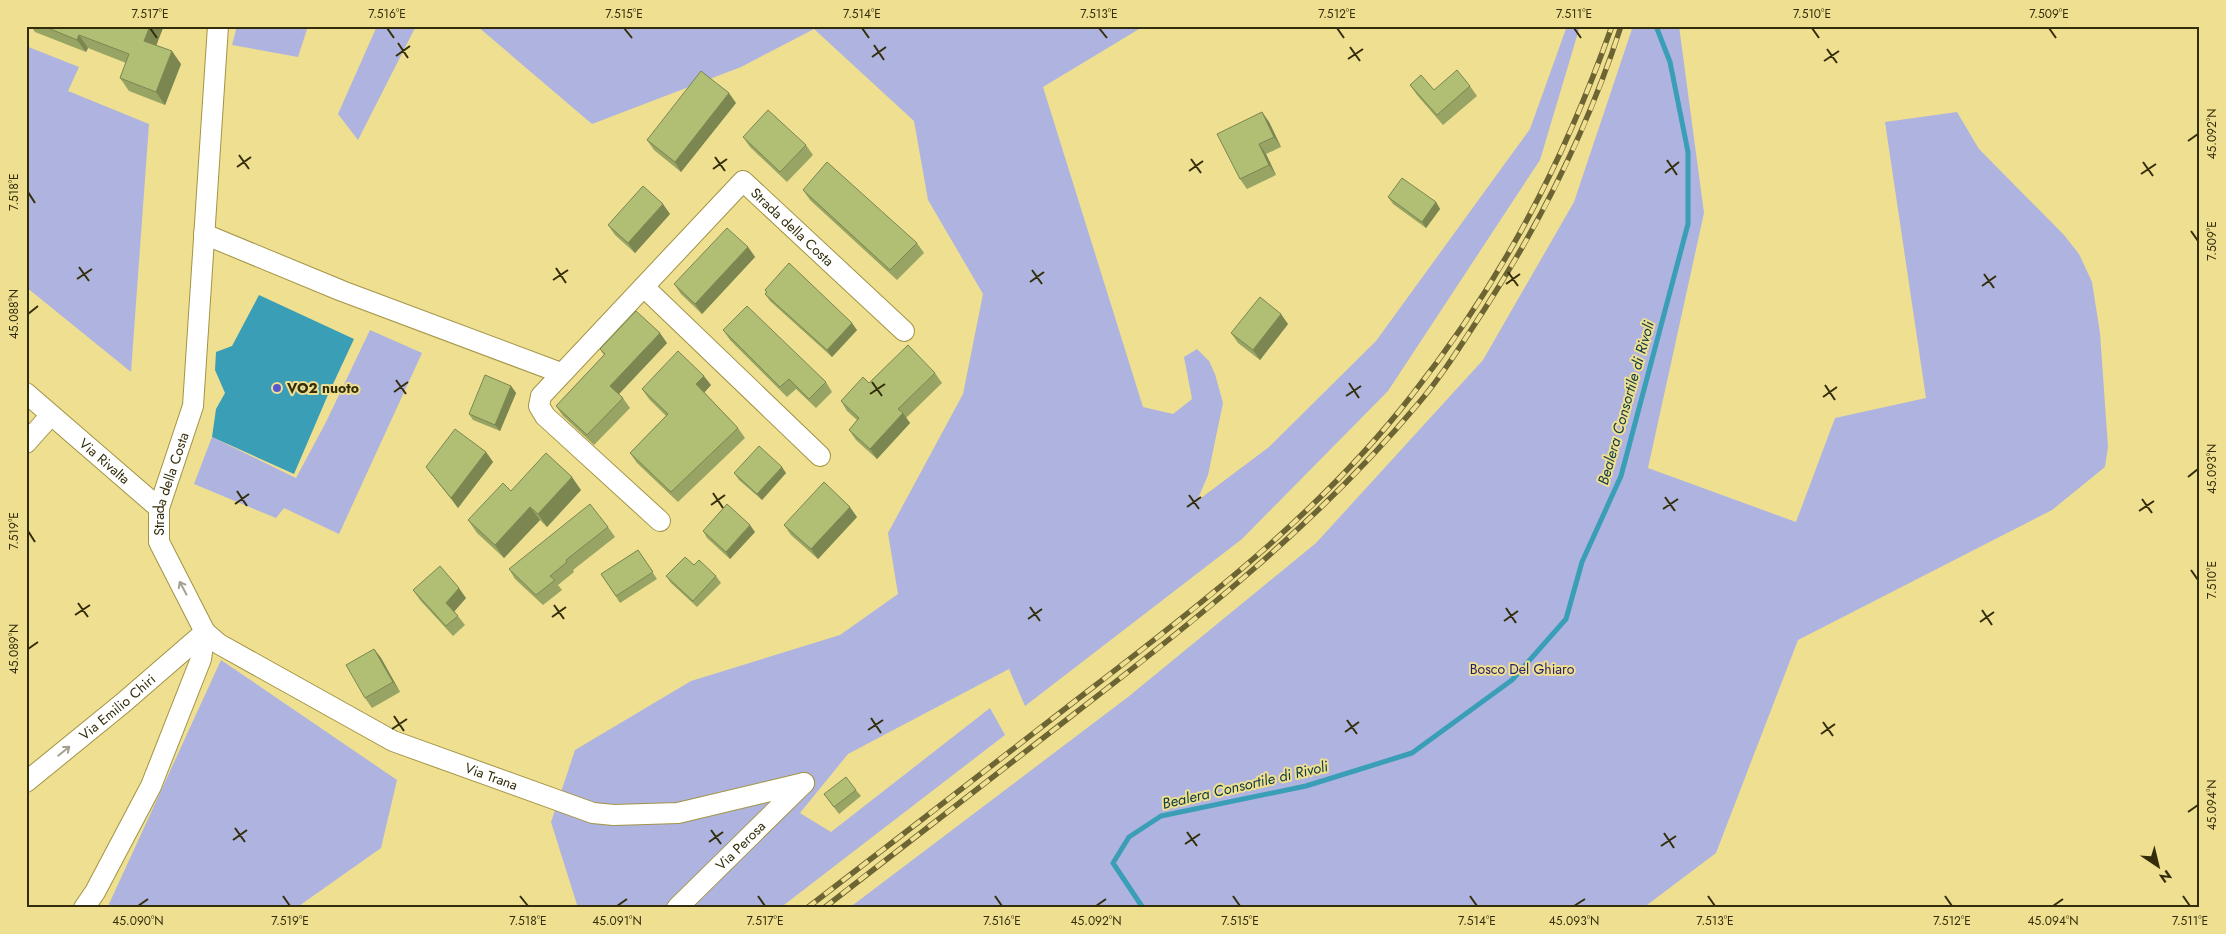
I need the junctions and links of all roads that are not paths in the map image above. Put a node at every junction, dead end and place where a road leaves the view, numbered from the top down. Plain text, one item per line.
1 (214, 27) edge
2 (204, 234) junction
3 (644, 288) junction
4 (904, 331) dead end
5 (561, 373) junction
6 (26, 393) edge
7 (51, 414) junction
8 (26, 443) edge
9 (820, 456) dead end
10 (159, 508) junction
11 (660, 521) dead end
12 (205, 632) junction
13 (26, 782) edge
14 (804, 783) joint
15 (88, 906) edge
16 (677, 908) edge

1 - 2 street, Strada della Costa
2 - 5 street
2 - 10 street, Strada della Costa
3 - 4 street, Strada della Costa
3 - 5 street, Strada della Costa
3 - 9 street
5 - 11 street, Strada della Costa
6 - 7 street, Via Rivalta
7 - 8 street
7 - 10 street, Via Rivalta
12 -> 10 street, Strada della Costa
13 -> 12 street, Via Emilio Chiri
12 - 14 street, Via Trana
12 - 15 street
14 - 16 street, Via Perosa

